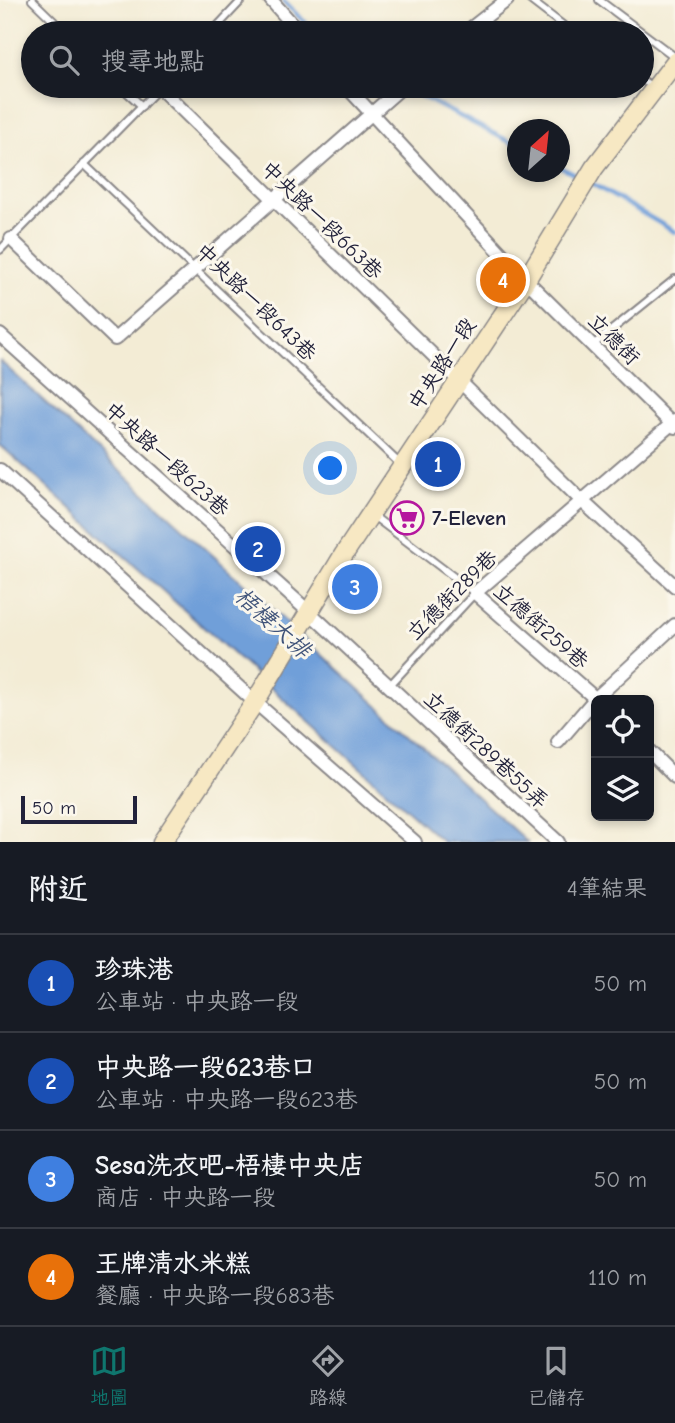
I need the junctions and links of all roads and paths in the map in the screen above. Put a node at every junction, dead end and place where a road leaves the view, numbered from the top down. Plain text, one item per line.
1 (32, 0) edge
2 (242, 0) edge
3 (271, 0) edge
4 (507, 0) edge
5 (530, 0) edge
6 (599, 0) edge
7 (54, 21) edge
8 (222, 21) edge
9 (289, 21) edge
10 (480, 21) edge
11 (557, 21) edge
12 (626, 21) edge
13 (654, 43) edge
14 (675, 60) edge
15 (654, 79) edge
16 (133, 98) edge
17 (150, 98) edge
18 (171, 98) edge
19 (357, 98) edge
20 (388, 98) edge
21 (640, 98) edge
22 (142, 106) junction
23 (370, 113) junction
24 (84, 164) junction
25 (274, 200) junction
26 (11, 239) junction
27 (0, 250) edge
28 (195, 267) junction
29 (675, 279) edge
30 (526, 280) junction
31 (0, 335) edge
32 (593, 345) junction
33 (458, 379) junction
34 (674, 424) edge
35 (403, 467) junction
36 (0, 470) edge
37 (582, 500) junction
38 (371, 514) junction
39 (675, 586) edge
40 (475, 593) junction
41 (304, 619) junction
42 (675, 625) edge
43 (389, 686) junction
44 (260, 695) junction
45 (601, 695) edge
46 (591, 696) edge
47 (591, 706) edge
48 (558, 742) dead end
49 (654, 756) edge
50 (675, 776) edge
51 (162, 842) edge
52 (415, 842) edge
53 (558, 842) edge

1 - 7 lane
2 - 8 lane
3 - 9 street
4 - 10 street
5 - 11 lane
6 - 12 lane
13 - 14 lane
14 - 15 street, 中央路一段
16 - 22 lane
17 - 22 lane
18 - 25 street, 中央路一段663巷
19 - 23 street, 立德街
20 - 23 street
21 - 30 street, 中央路一段
22 - 24 lane
23 - 25 street
23 - 30 street, 立德街
24 - 26 lane
24 - 28 lane, 中央路一段643巷
25 - 28 street
25 - 33 street, 中央路一段663巷
26 - 27 lane
26 - 28 street
28 - 35 lane, 中央路一段643巷
29 - 32 lane
30 - 32 street, 立德街
30 - 33 street, 中央路一段
31 - 41 street, 中央路一段623巷
32 - 34 street, 立德街
33 - 35 street, 中央路一段
33 - 37 street, 中央路一段663巷
34 - 37 street, 立德街289巷
35 - 38 street, 中央路一段
36 - 44 street
37 - 39 street, 中央路一段663巷
37 - 40 street, 立德街289巷
38 - 40 lane
38 - 41 street, 中央路一段
40 - 43 lane, 立德街289巷
40 - 46 street, 立德街259巷
41 - 43 street, 中央路一段623巷
41 - 44 street, 中央路一段
42 - 45 street, 立德街259巷
43 - 53 street, 立德街289巷55弄
44 - 51 street
44 - 52 street
47 - 48 street
49 - 50 street

